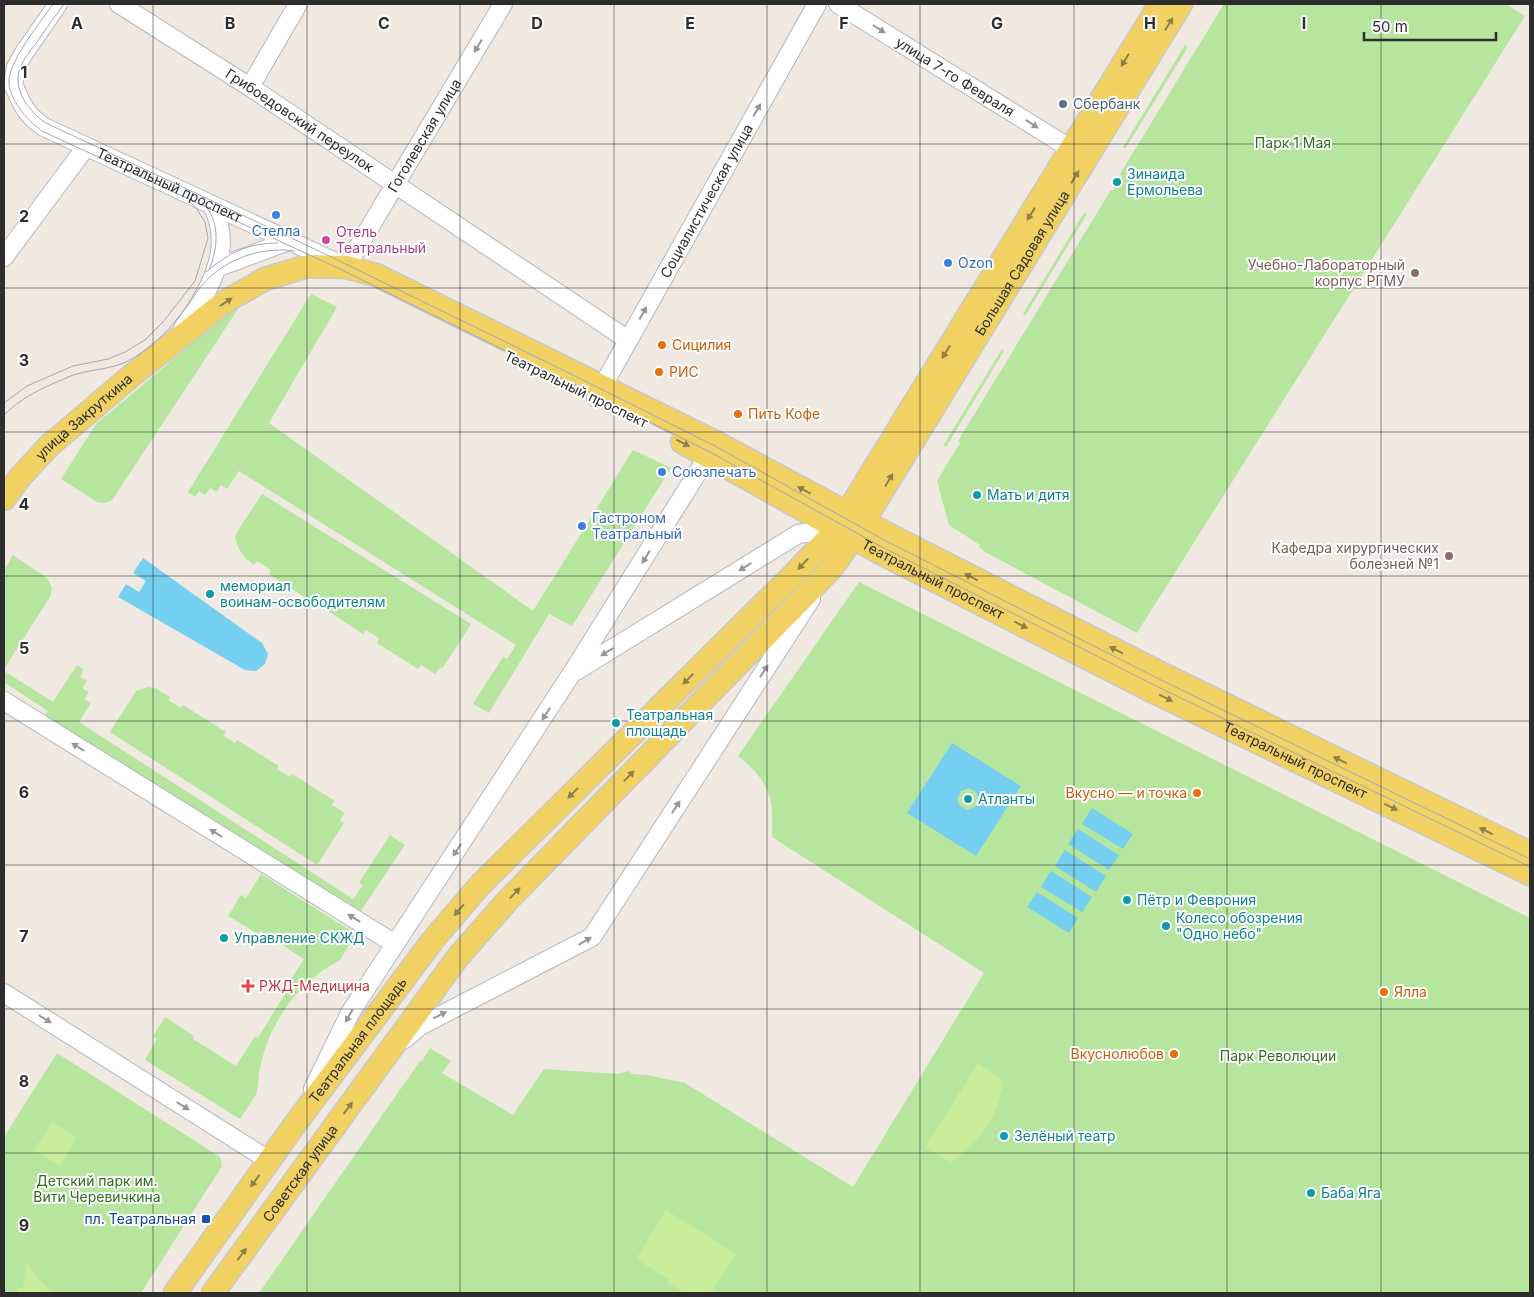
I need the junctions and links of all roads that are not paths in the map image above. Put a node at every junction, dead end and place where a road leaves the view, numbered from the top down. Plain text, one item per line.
1 (58, 4) edge
2 (119, 4) edge
3 (298, 4) edge
4 (503, 4) edge
5 (817, 4) edge
6 (838, 4) edge
7 (1160, 4) edge
8 (1181, 4) edge
9 (8, 83) edge
10 (250, 87) junction
11 (86, 147) junction
12 (1071, 149) junction
13 (395, 185) junction
14 (212, 206) junction
15 (289, 241) junction
16 (4, 257) edge
17 (216, 268) junction
18 (346, 268) junction
19 (628, 340) junction
20 (173, 342) junction
21 (599, 392) junction
22 (708, 456) junction
23 (4, 499) edge
24 (850, 525) junction
25 (832, 569) junction
26 (572, 673) junction
27 (4, 701) edge
28 (1530, 853) edge
29 (1530, 874) edge
30 (396, 944) junction
31 (4, 993) edge
32 (387, 1054) junction
33 (293, 1127) junction
34 (270, 1161) junction
35 (175, 1293) edge
36 (213, 1293) edge

1 - 9 street
2 - 10 street, Грибоедовский переулок
3 - 10 street
4 -> 13 street, Гоголевская улица
19 -> 5 street, Социалистическая улица
6 -> 12 street, улица 7-го Февраля
7 -> 12 main road, Большая Садовая улица
24 -> 8 main road, Большая Садовая улица
9 - 11 street, Театральный проспект
10 - 13 street, Грибоедовский переулок
11 - 14 street, Театральный проспект
11 - 16 street
12 -> 24 main road, Большая Садовая улица
13 - 18 street, Гоголевская улица
13 - 19 street, Грибоедовский переулок
14 - 15 street, Театральный проспект
14 - 17 street, улица Закруткина
15 - 17 street
15 - 18 street, Театральный проспект
17 - 20 street, улица Закруткина
20 -> 18 main road, улица Закруткина
18 - 21 main road, Театральный проспект
19 - 21 street, Социалистическая улица
20 - 23 main road, улица Закруткина
21 -> 22 main road, Театральный проспект
24 -> 21 main road, Театральный проспект
22 - 24 main road, Театральный проспект
22 -> 26 street, Театральная площадь
24 - 25 main road
24 -> 26 street, Театральная площадь
28 -> 24 main road, Театральный проспект
24 -> 29 main road, Театральный проспект
24 -> 33 main road, Театральная площадь
32 -> 25 main road
32 -> 25 street
26 -> 30 street, Театральная площадь
30 -> 27 street
30 -> 33 street, Театральная площадь
31 -> 34 street
36 -> 32 main road, Советская улица
33 - 34 main road
34 -> 35 main road

